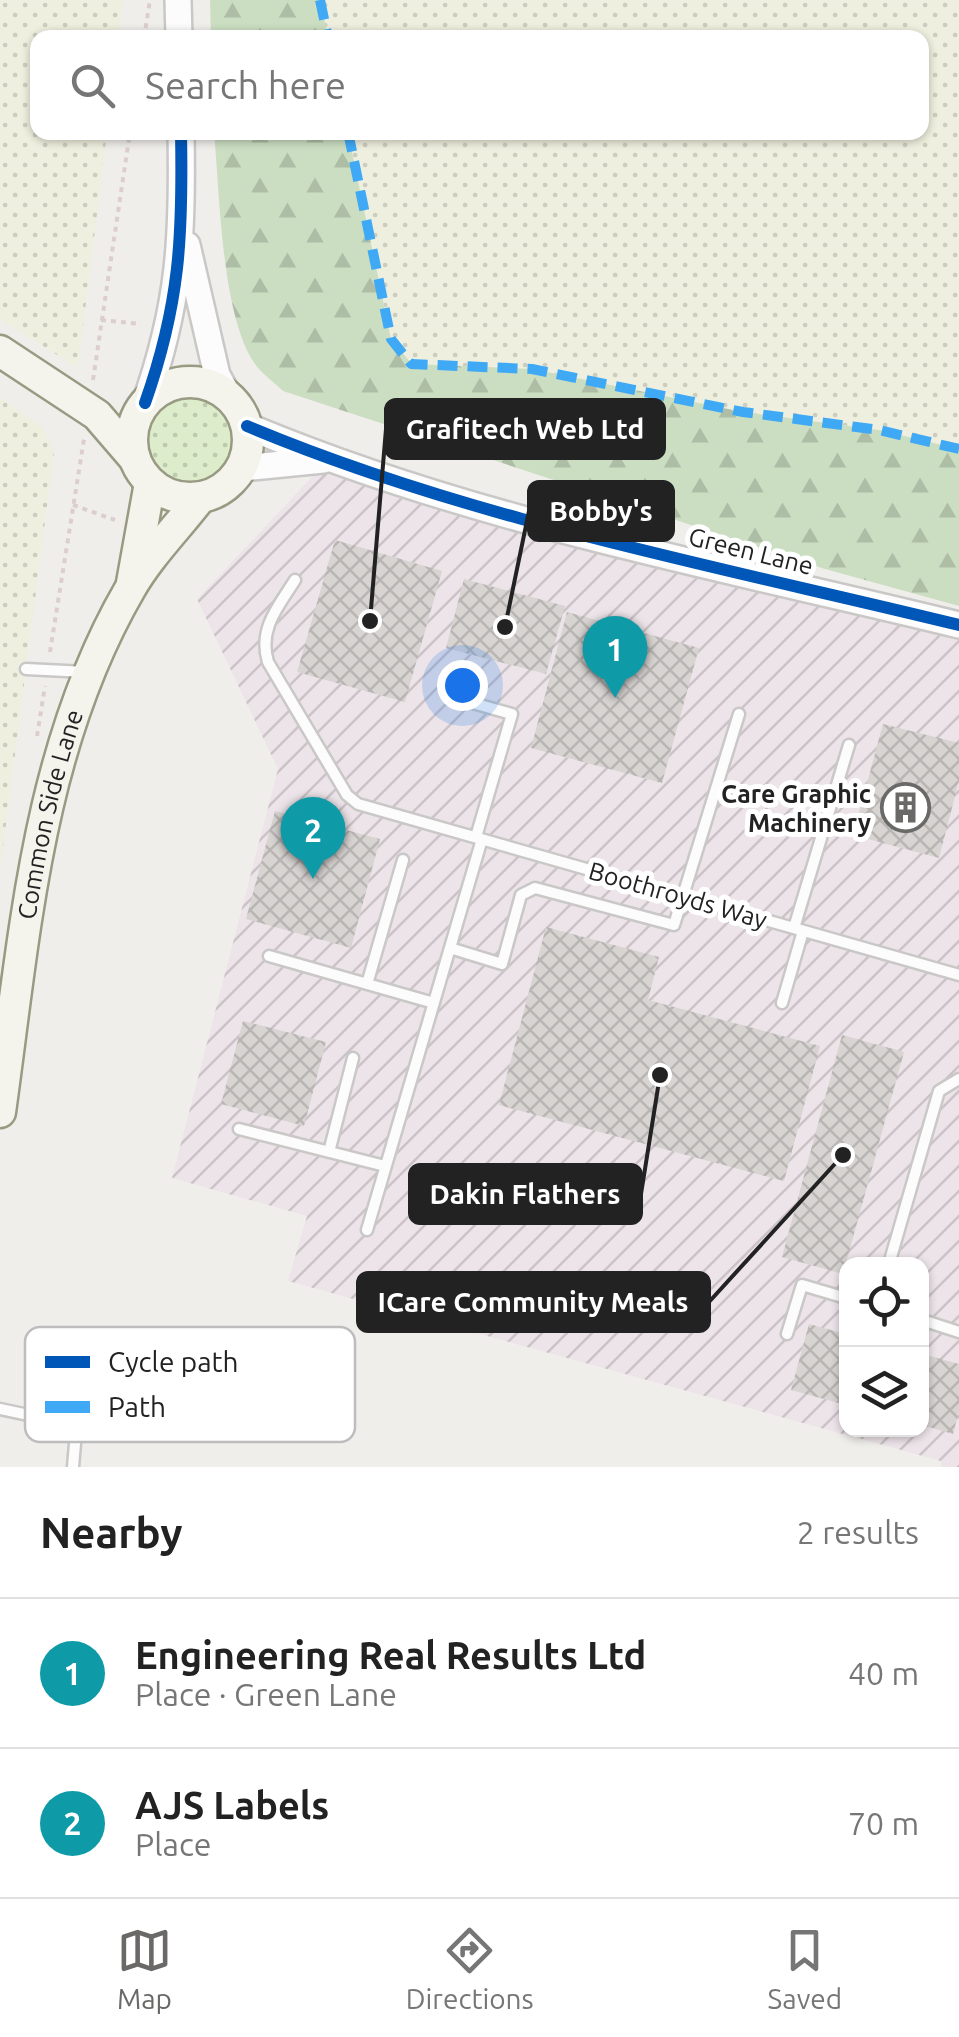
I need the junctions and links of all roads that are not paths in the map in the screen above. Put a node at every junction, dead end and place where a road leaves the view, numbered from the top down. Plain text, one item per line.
1 (178, 0) edge
2 (179, 30) edge
3 (181, 140) edge
4 (183, 225) junction
5 (0, 351) edge
6 (228, 395) junction
7 (145, 403) junction
8 (86, 406) junction
9 (248, 426) junction
10 (328, 460) junction
11 (242, 468) junction
12 (142, 470) junction
13 (200, 498) junction
14 (295, 580) dead end
15 (132, 586) junction
16 (959, 625) edge
17 (26, 669) dead end
18 (88, 672) junction
19 (448, 696) dead end
20 (739, 714) dead end
21 (849, 746) dead end
22 (479, 838) junction
23 (403, 860) dead end
24 (684, 897) junction
25 (798, 929) junction
26 (450, 948) junction
27 (270, 956) dead end
28 (959, 975) edge
29 (367, 984) junction
30 (434, 1003) junction
31 (782, 1003) dead end
32 (353, 1058) dead end
33 (959, 1079) edge
34 (0, 1112) edge
35 (240, 1129) dead end
36 (329, 1152) junction
37 (386, 1166) junction
38 (367, 1230) dead end
39 (891, 1257) edge
40 (839, 1296) edge
41 (929, 1322) edge
42 (959, 1332) edge
43 (788, 1334) dead end
44 (0, 1409) edge
45 (25, 1414) edge
46 (75, 1442) edge
47 (74, 1467) edge

1 - 2 street
3 - 4 street
4 - 6 street
4 - 7 street
5 - 8 main road
6 - 7 main road
6 - 9 main road
7 - 8 main road
7 - 12 main road
8 - 12 main road
9 - 10 street, Green Lane
9 - 11 main road
10 - 11 street, Green Lane
10 - 16 street, Green Lane
11 - 13 main road
12 - 13 main road
12 - 15 main road, Common Side Lane
13 - 15 main road, Common Side Lane
14 - 22 lane, Boothroyds Way
15 - 18 main road, Common Side Lane
17 - 18 lane
18 - 34 main road, Common Side Lane
19 - 22 lane
20 - 24 lane
21 - 25 lane
22 - 24 lane, Boothroyds Way
22 - 26 lane
23 - 29 lane
24 - 25 lane, Boothroyds Way
24 - 26 lane
25 - 28 lane, Boothroyds Way
25 - 31 lane
26 - 30 lane
27 - 29 lane
29 - 30 lane
30 - 37 lane
32 - 36 lane
33 - 39 lane
35 - 36 lane
36 - 37 lane
37 - 38 lane
40 - 43 lane
41 - 42 lane
44 - 45 lane
46 - 47 lane

